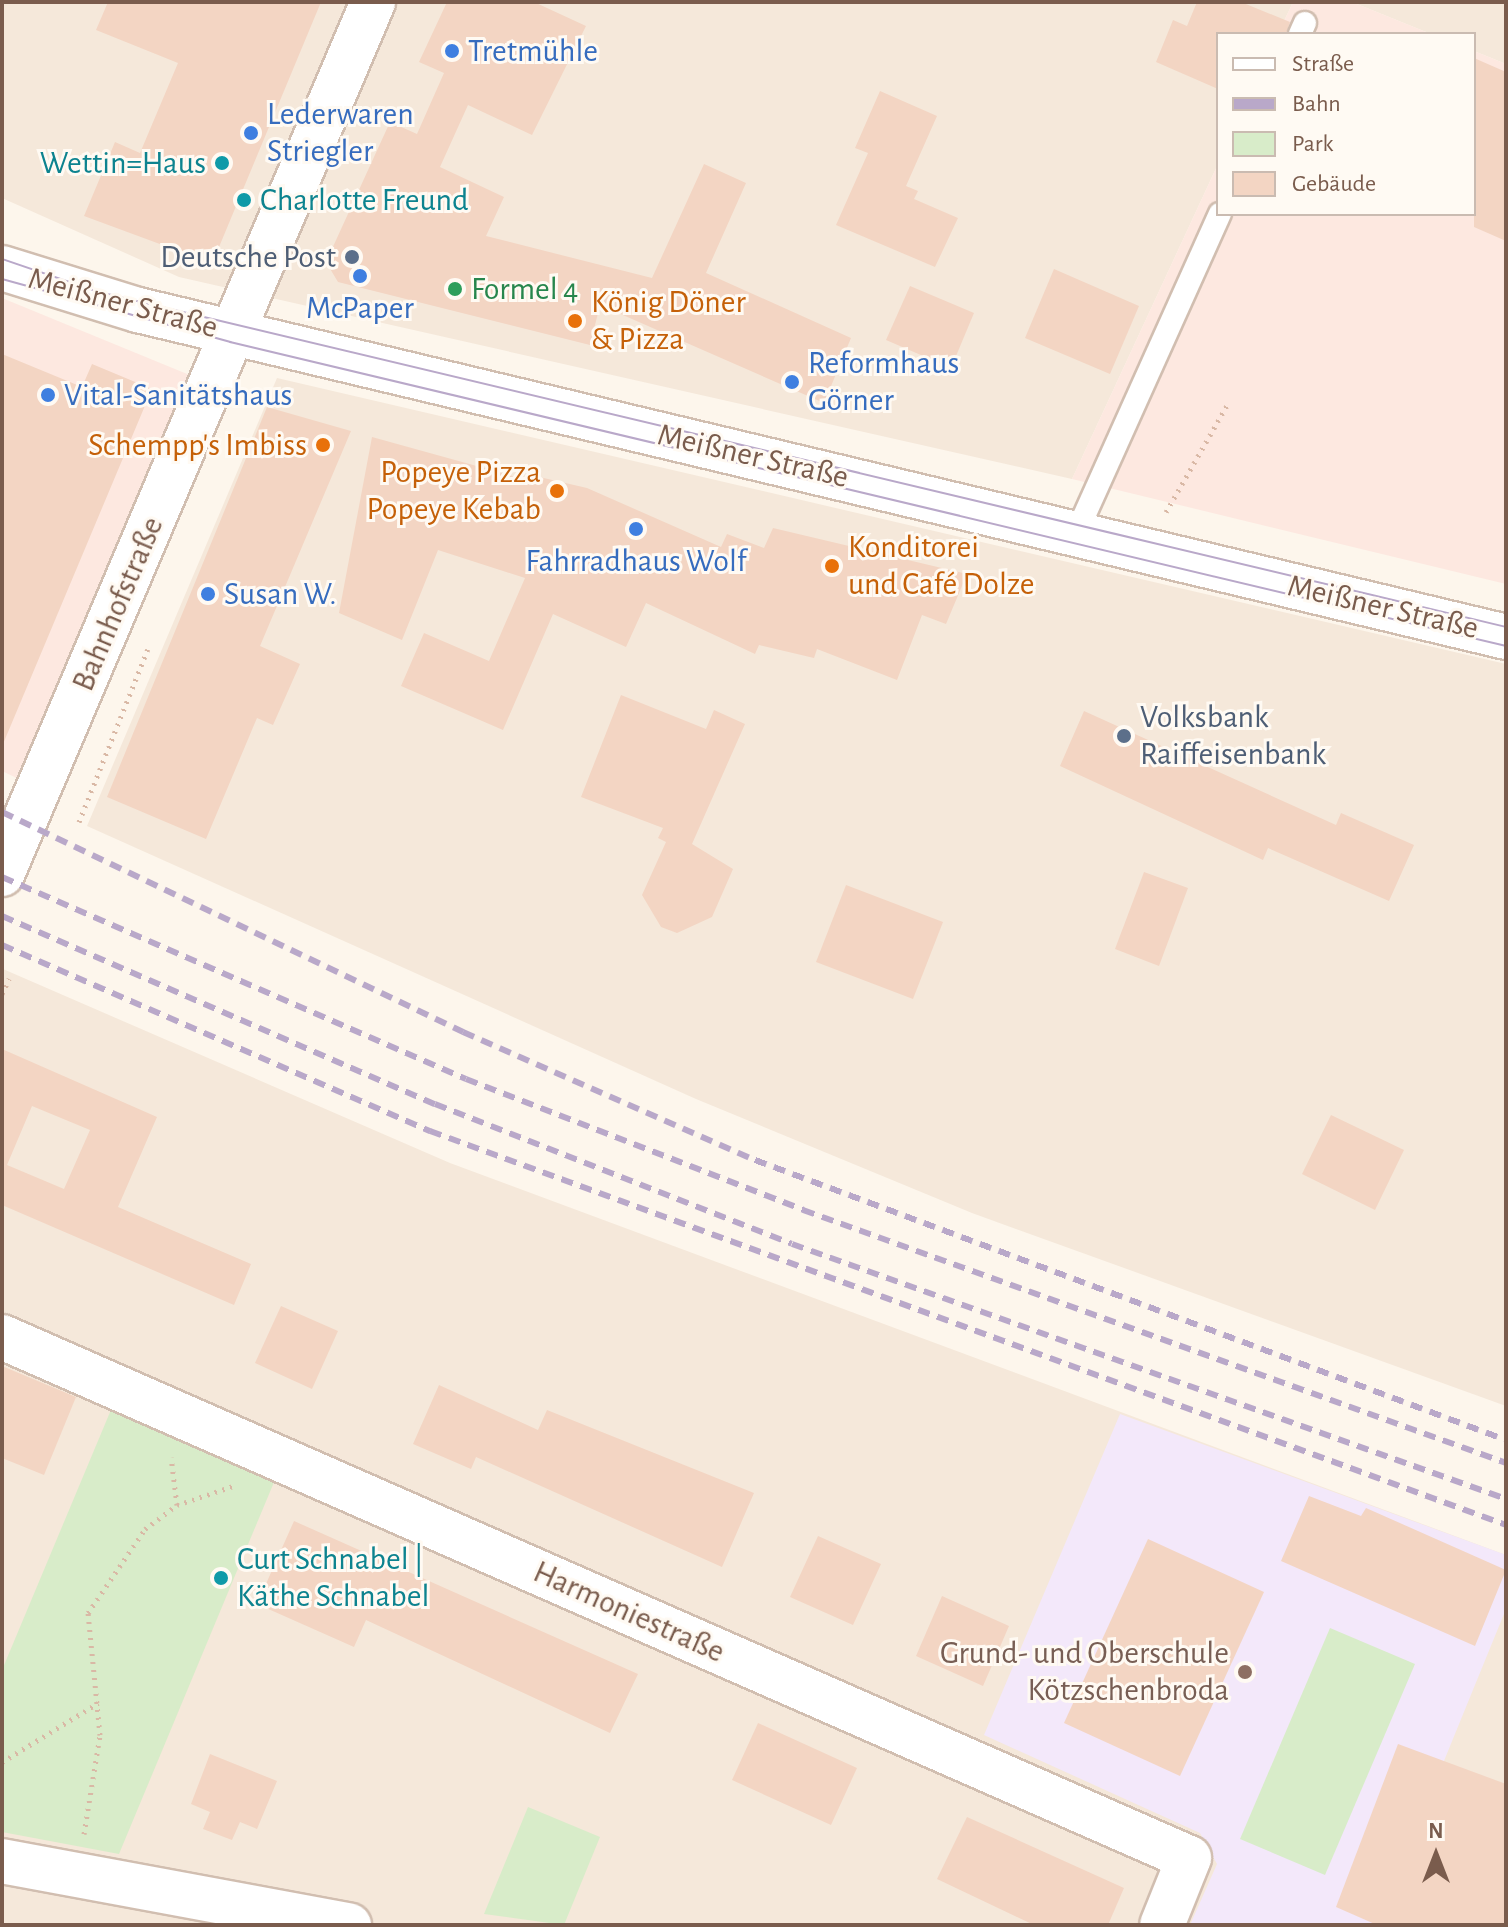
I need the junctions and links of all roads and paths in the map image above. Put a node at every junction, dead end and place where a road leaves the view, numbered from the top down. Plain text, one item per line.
1 (373, 2) edge
2 (1219, 216) edge
3 (2, 268) edge
4 (234, 333) junction
5 (1229, 402) dead end
6 (1076, 534) junction
7 (1145, 550) junction
8 (1506, 637) edge
9 (2, 874) edge
10 (9, 979) dead end
11 (2, 994) edge
12 (2, 1337) edge
13 (178, 1415) junction
14 (259, 1450) junction
15 (177, 1505) junction
16 (98, 1703) junction
17 (2, 1762) edge
18 (2, 1861) edge
19 (78, 1875) junction
20 (349, 1925) edge
21 (1162, 1925) edge

1 - 4 street, Bahnhofstraße
2 - 6 lane
3 - 4 street, Meißner Straße
4 - 6 street, Meißner Straße
4 - 9 street, Bahnhofstraße
5 - 7 path
6 - 7 street, Meißner Straße
7 - 8 street, Meißner Straße
10 - 11 path
12 - 13 street, Harmoniestraße
13 - 14 street, Harmoniestraße
13 - 15 path
14 - 15 path
14 - 21 street, Harmoniestraße
15 - 16 path
16 - 17 path
16 - 19 path
18 - 19 street
19 - 20 street

